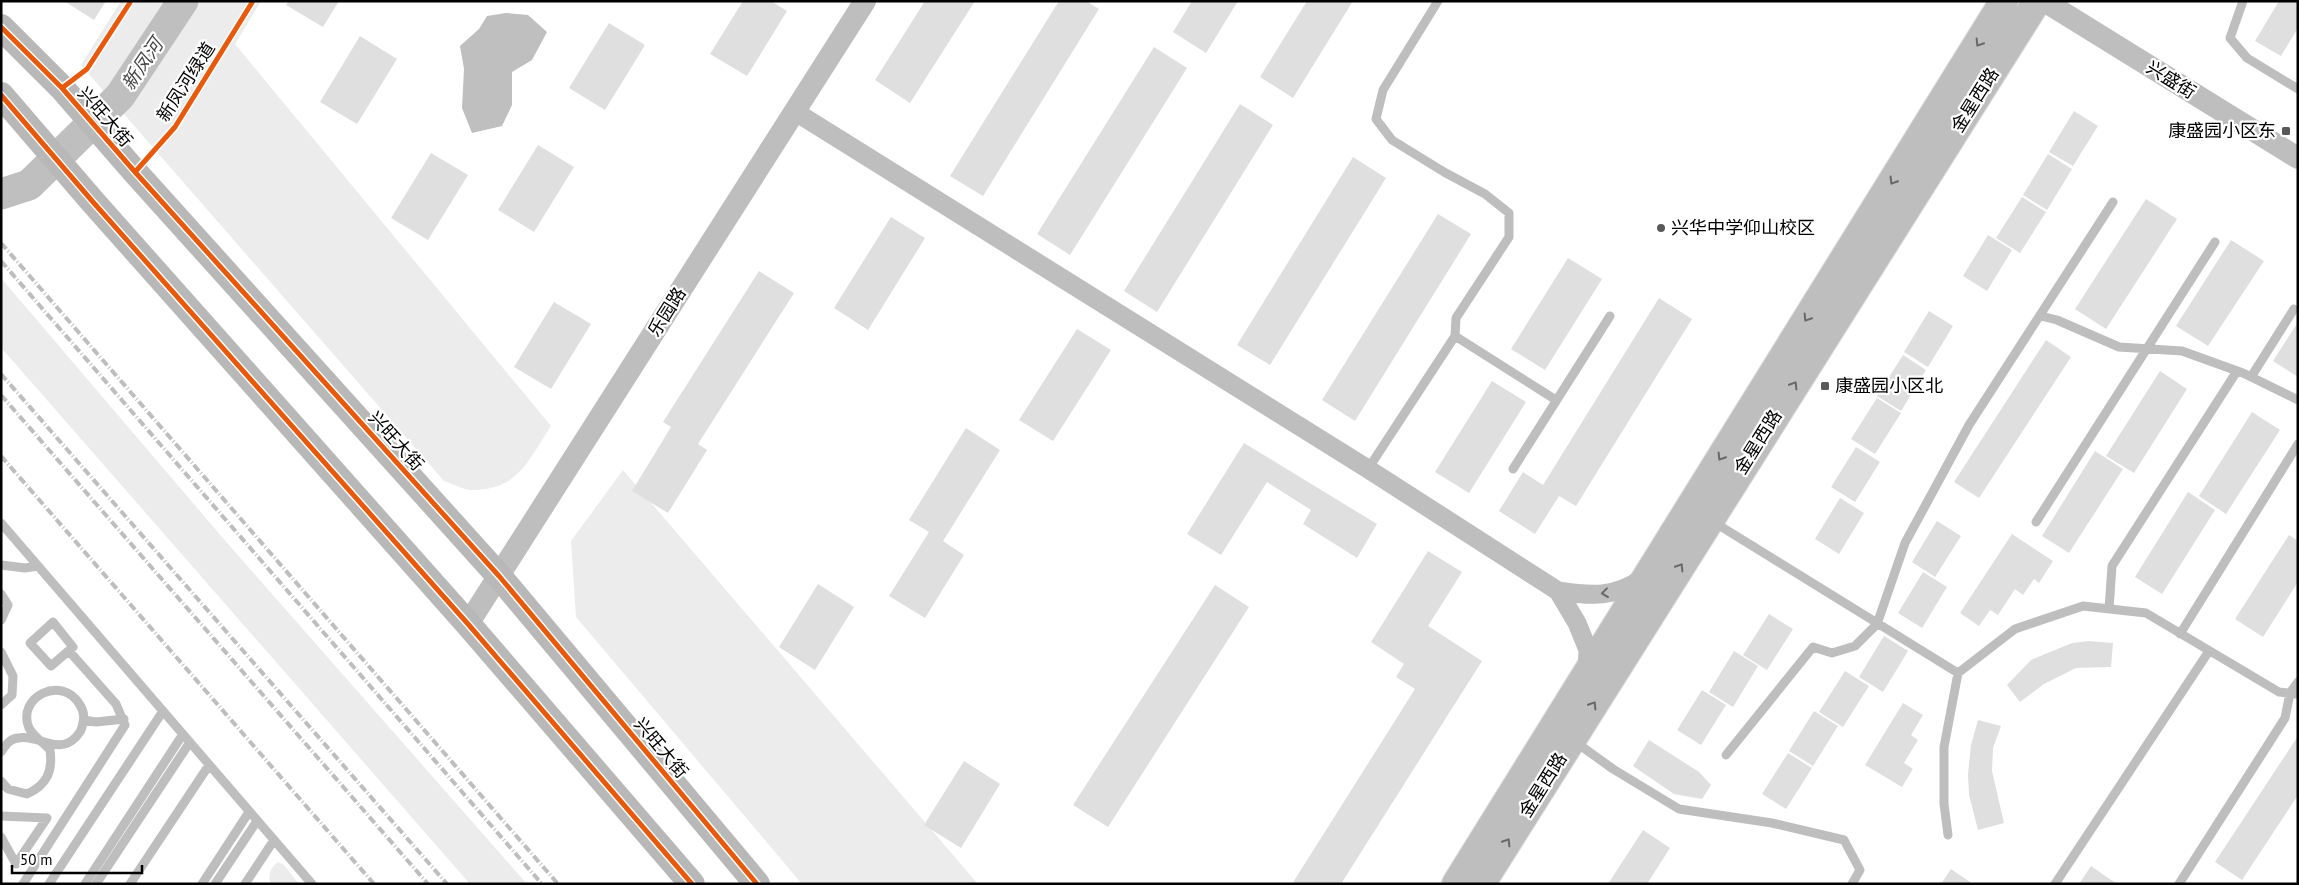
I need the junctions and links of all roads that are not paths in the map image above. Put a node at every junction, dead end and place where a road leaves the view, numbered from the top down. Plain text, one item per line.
1 (865, 1) edge
2 (1438, 1) edge
3 (2004, 1) edge
4 (2037, 1) edge
5 (2044, 1) edge
6 (2242, 1) edge
7 (1, 16) edge
8 (10, 36) edge
9 (2298, 89) edge
10 (1, 95) edge
11 (794, 112) junction
12 (2298, 158) edge
13 (2113, 202) dead end
14 (2215, 242) dead end
15 (2294, 309) dead end
16 (1610, 316) dead end
17 (2041, 316) junction
18 (1455, 336) junction
19 (2146, 349) junction
20 (2237, 371) junction
21 (2251, 377) junction
22 (1556, 400) junction
23 (2298, 400) edge
24 (2298, 444) edge
25 (1368, 468) junction
26 (1512, 469) dead end
27 (1710, 519) junction
28 (2036, 522) dead end
29 (1, 523) edge
30 (1, 565) edge
31 (38, 566) junction
32 (1648, 575) junction
33 (499, 576) junction
34 (1558, 591) junction
35 (1, 594) edge
36 (2109, 609) junction
37 (1, 620) edge
38 (468, 624) junction
39 (1877, 624) junction
40 (2180, 634) junction
41 (69, 651) junction
42 (2209, 651) junction
43 (1, 652) edge
44 (1958, 673) junction
45 (1586, 676) junction
46 (2298, 682) edge
47 (2294, 694) edge
48 (1, 705) edge
49 (163, 711) junction
50 (84, 720) junction
51 (124, 720) junction
52 (183, 734) junction
53 (1571, 740) junction
54 (190, 742) junction
55 (44, 743) junction
56 (1, 752) edge
57 (1726, 756) dead end
58 (209, 765) junction
59 (1, 781) edge
60 (249, 812) junction
61 (1, 816) edge
62 (257, 820) junction
63 (1948, 835) dead end
64 (1, 837) edge
65 (274, 840) junction
66 (22, 884) edge
67 (48, 884) edge
68 (85, 884) edge
69 (96, 884) edge
70 (130, 884) edge
71 (202, 884) edge
72 (215, 884) edge
73 (245, 884) edge
74 (312, 884) edge
75 (692, 884) edge
76 (757, 884) edge
77 (1456, 884) edge
78 (1481, 884) edge
79 (1852, 884) edge
80 (2055, 884) edge
81 (2179, 884) edge

1 - 11 street, 乐园路
2 - 18 lane
3 -> 32 main road, 金星西路
27 -> 4 main road, 金星西路
5 - 12 street, 兴盛街
6 - 9 lane
7 - 8 street
8 - 33 main road, 兴旺大街
10 - 38 main road
11 - 25 street
11 - 33 street, 乐园路
13 - 17 lane
14 - 19 lane
15 - 21 lane
16 - 22 lane
17 - 19 lane
17 - 39 lane
18 - 22 lane
18 - 25 lane
19 - 20 lane
19 - 28 lane
20 - 21 lane
20 - 36 lane
21 - 23 lane
22 - 26 lane
24 - 40 lane
25 - 34 street
27 - 39 lane
53 -> 27 main road, 金星西路
29 - 31 lane
30 - 31 lane
31 - 49 lane
32 -> 34 street
32 - 45 main road, 金星西路
33 - 38 street, 乐园路
33 - 76 main road, 兴旺大街
34 - 45 street
35 - 37 lane
36 - 40 lane
36 - 44 lane
38 - 75 main road
39 - 44 lane
39 - 57 lane
40 - 42 lane
41 - 41 lane
41 - 51 lane
42 - 47 lane
42 - 80 lane
43 - 48 lane
44 - 63 lane
45 - 77 main road, 金星西路
46 - 47 lane
47 - 81 lane
49 - 52 lane
49 - 67 lane
50 - 51 lane
50 - 55 lane
50 - 55 lane
51 - 66 lane
52 - 54 lane
52 - 68 lane
78 -> 53 main road, 金星西路
53 - 79 lane
54 - 58 lane
54 - 69 lane
55 - 56 lane
55 - 59 lane
58 - 60 lane
58 - 70 lane
60 - 62 lane
60 - 71 lane
61 - 64 lane
62 - 65 lane
62 - 72 lane
65 - 73 lane
65 - 74 lane

